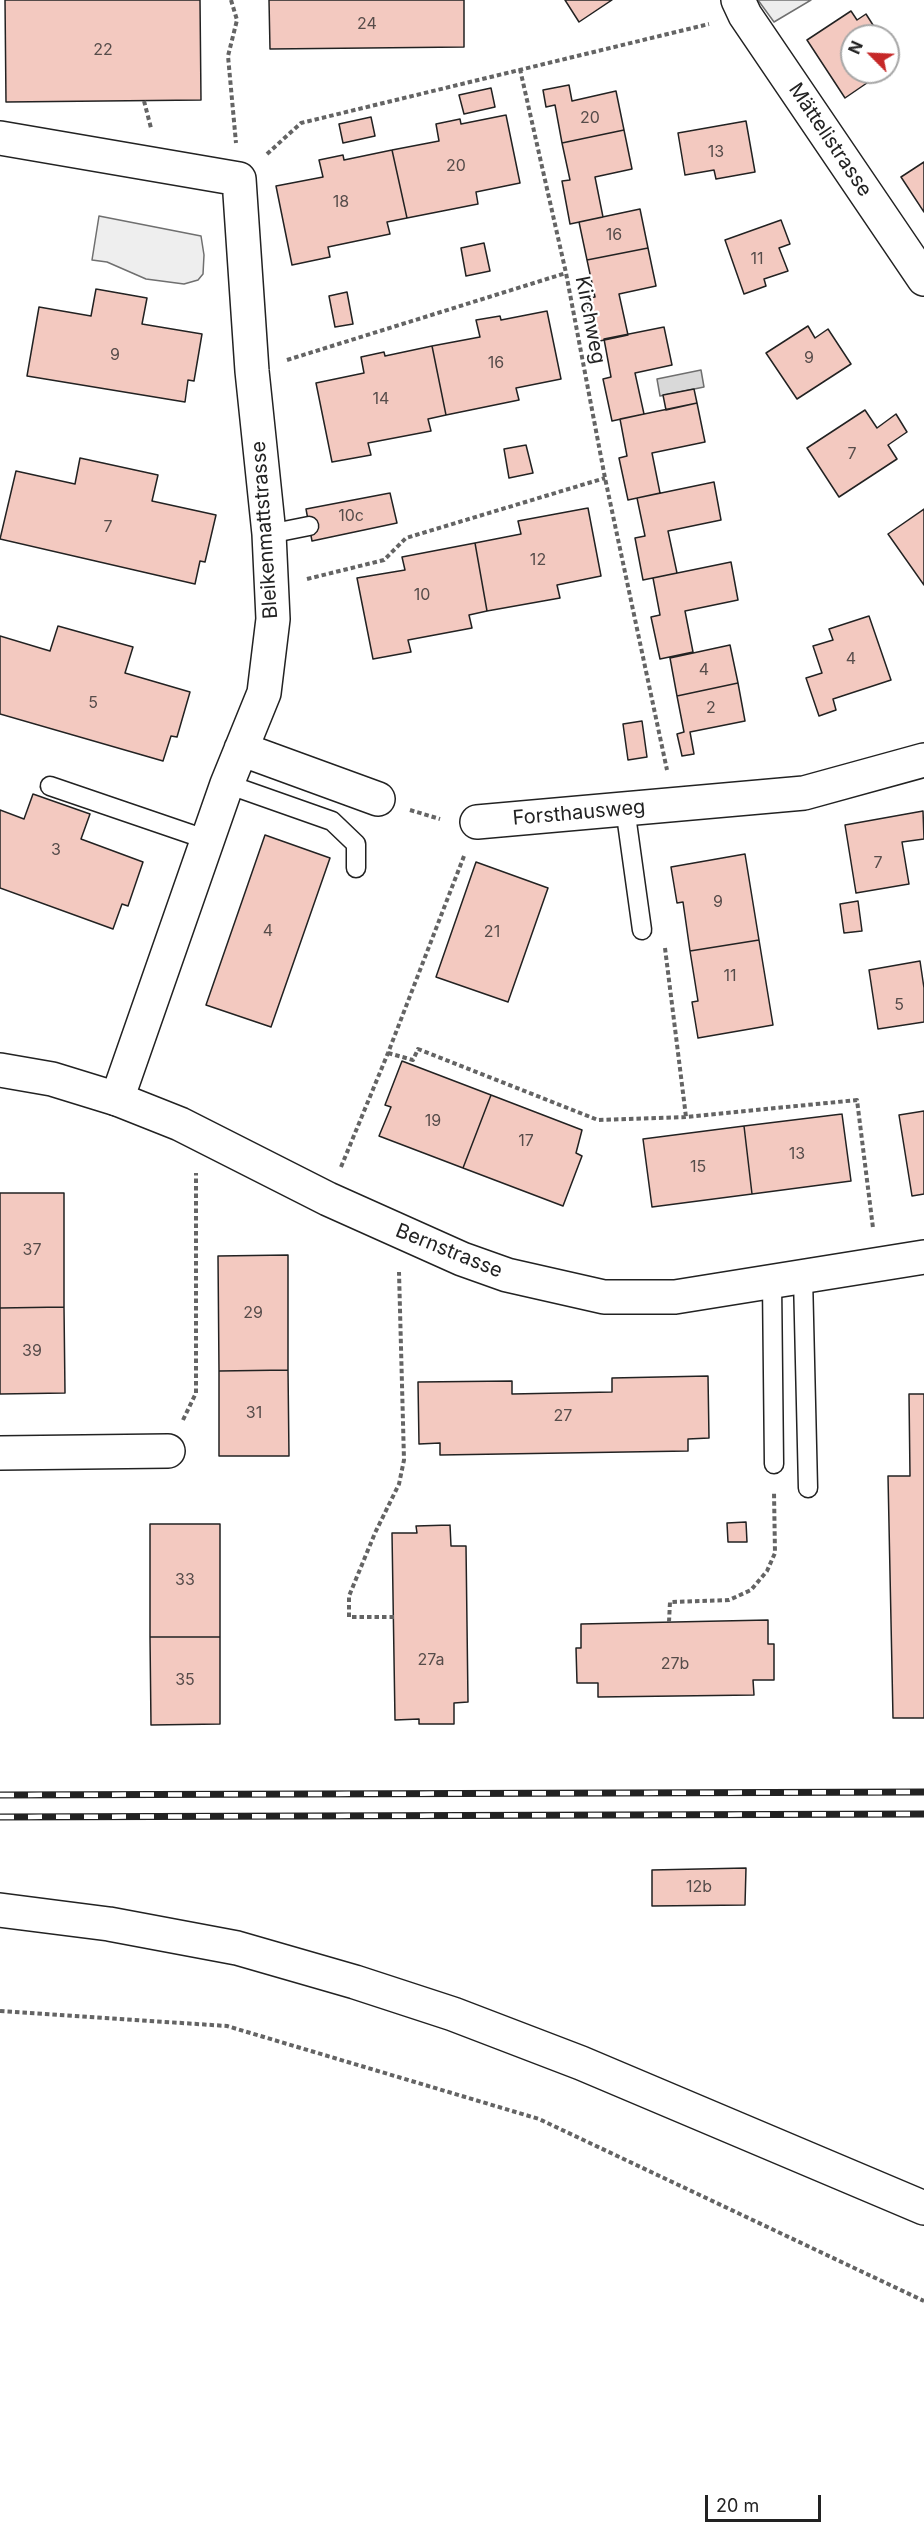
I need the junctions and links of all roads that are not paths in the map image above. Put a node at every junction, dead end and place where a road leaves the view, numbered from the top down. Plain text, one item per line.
1 (742, 7) edge
2 (0, 138) edge
3 (924, 279) edge
4 (309, 526) dead end
5 (269, 534) junction
6 (241, 749) junction
7 (924, 760) edge
8 (227, 784) junction
9 (50, 786) dead end
10 (378, 799) road end
11 (625, 808) junction
12 (477, 822) road end
13 (208, 840) junction
14 (356, 868) dead end
15 (642, 930) dead end
16 (0, 1070) edge
17 (117, 1099) junction
18 (924, 1257) edge
19 (788, 1279) junction
20 (168, 1450) road end
21 (0, 1453) edge
22 (774, 1464) road end
23 (808, 1488) dead end
24 (0, 1910) edge
25 (924, 2208) edge

1 - 3 street, Mättelistrasse
2 - 5 street, Bleikenmattstrasse
4 - 5 lane
5 - 6 street, Bleikenmattstrasse
6 - 8 street, Bleikenmattstrasse
6 - 10 street
7 - 11 street, Forsthausweg
8 - 13 street, Bleikenmattstrasse
8 - 14 lane
9 - 13 lane
11 - 12 street, Forsthausweg
11 - 15 lane
13 - 17 street, Bleikenmattstrasse
16 - 17 street, Bernstrasse
17 - 19 street, Bernstrasse
18 - 19 street, Bernstrasse
19 - 22 lane
19 - 23 lane
20 - 21 street
24 - 25 street

